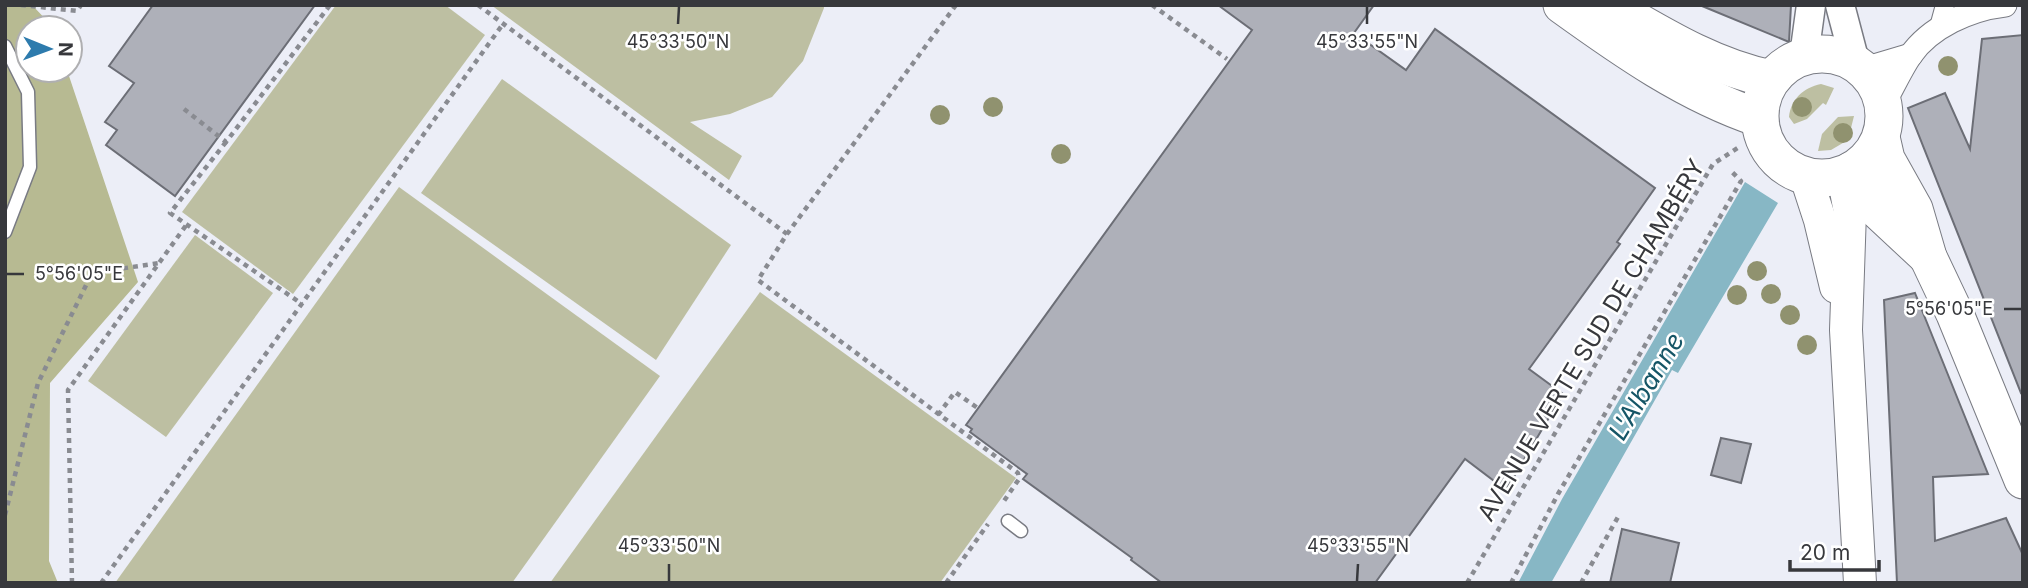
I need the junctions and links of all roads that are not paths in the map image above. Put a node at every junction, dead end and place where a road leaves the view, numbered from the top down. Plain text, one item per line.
1 (1562, 5) edge
2 (1609, 5) edge
3 (1811, 5) edge
4 (1839, 5) edge
5 (2005, 5) edge
6 (1942, 16) edge
7 (5, 46) edge
8 (1911, 55) junction
9 (1804, 56) junction
10 (1859, 66) junction
11 (1771, 79) junction
12 (1882, 121) junction
13 (1760, 124) junction
14 (1847, 173) junction
15 (1806, 177) junction
16 (5, 232) edge
17 (1928, 257) junction
18 (1846, 330) junction
19 (2023, 480) edge
20 (1008, 521) road end
21 (1021, 531) dead end
22 (1860, 583) edge

1 - 13 main road
2 - 11 main road
3 - 9 street
4 - 10 street
5 - 6 street
6 - 8 street
7 - 16 lane
8 - 10 street
8 - 12 street
9 - 10 main road
9 - 11 main road
10 - 12 main road
11 - 13 main road
12 - 14 main road
12 - 17 main road
13 - 15 main road
14 - 15 main road
14 - 17 main road
14 - 18 main road
15 - 18 main road
17 - 19 main road
18 - 22 main road
20 - 21 lane

